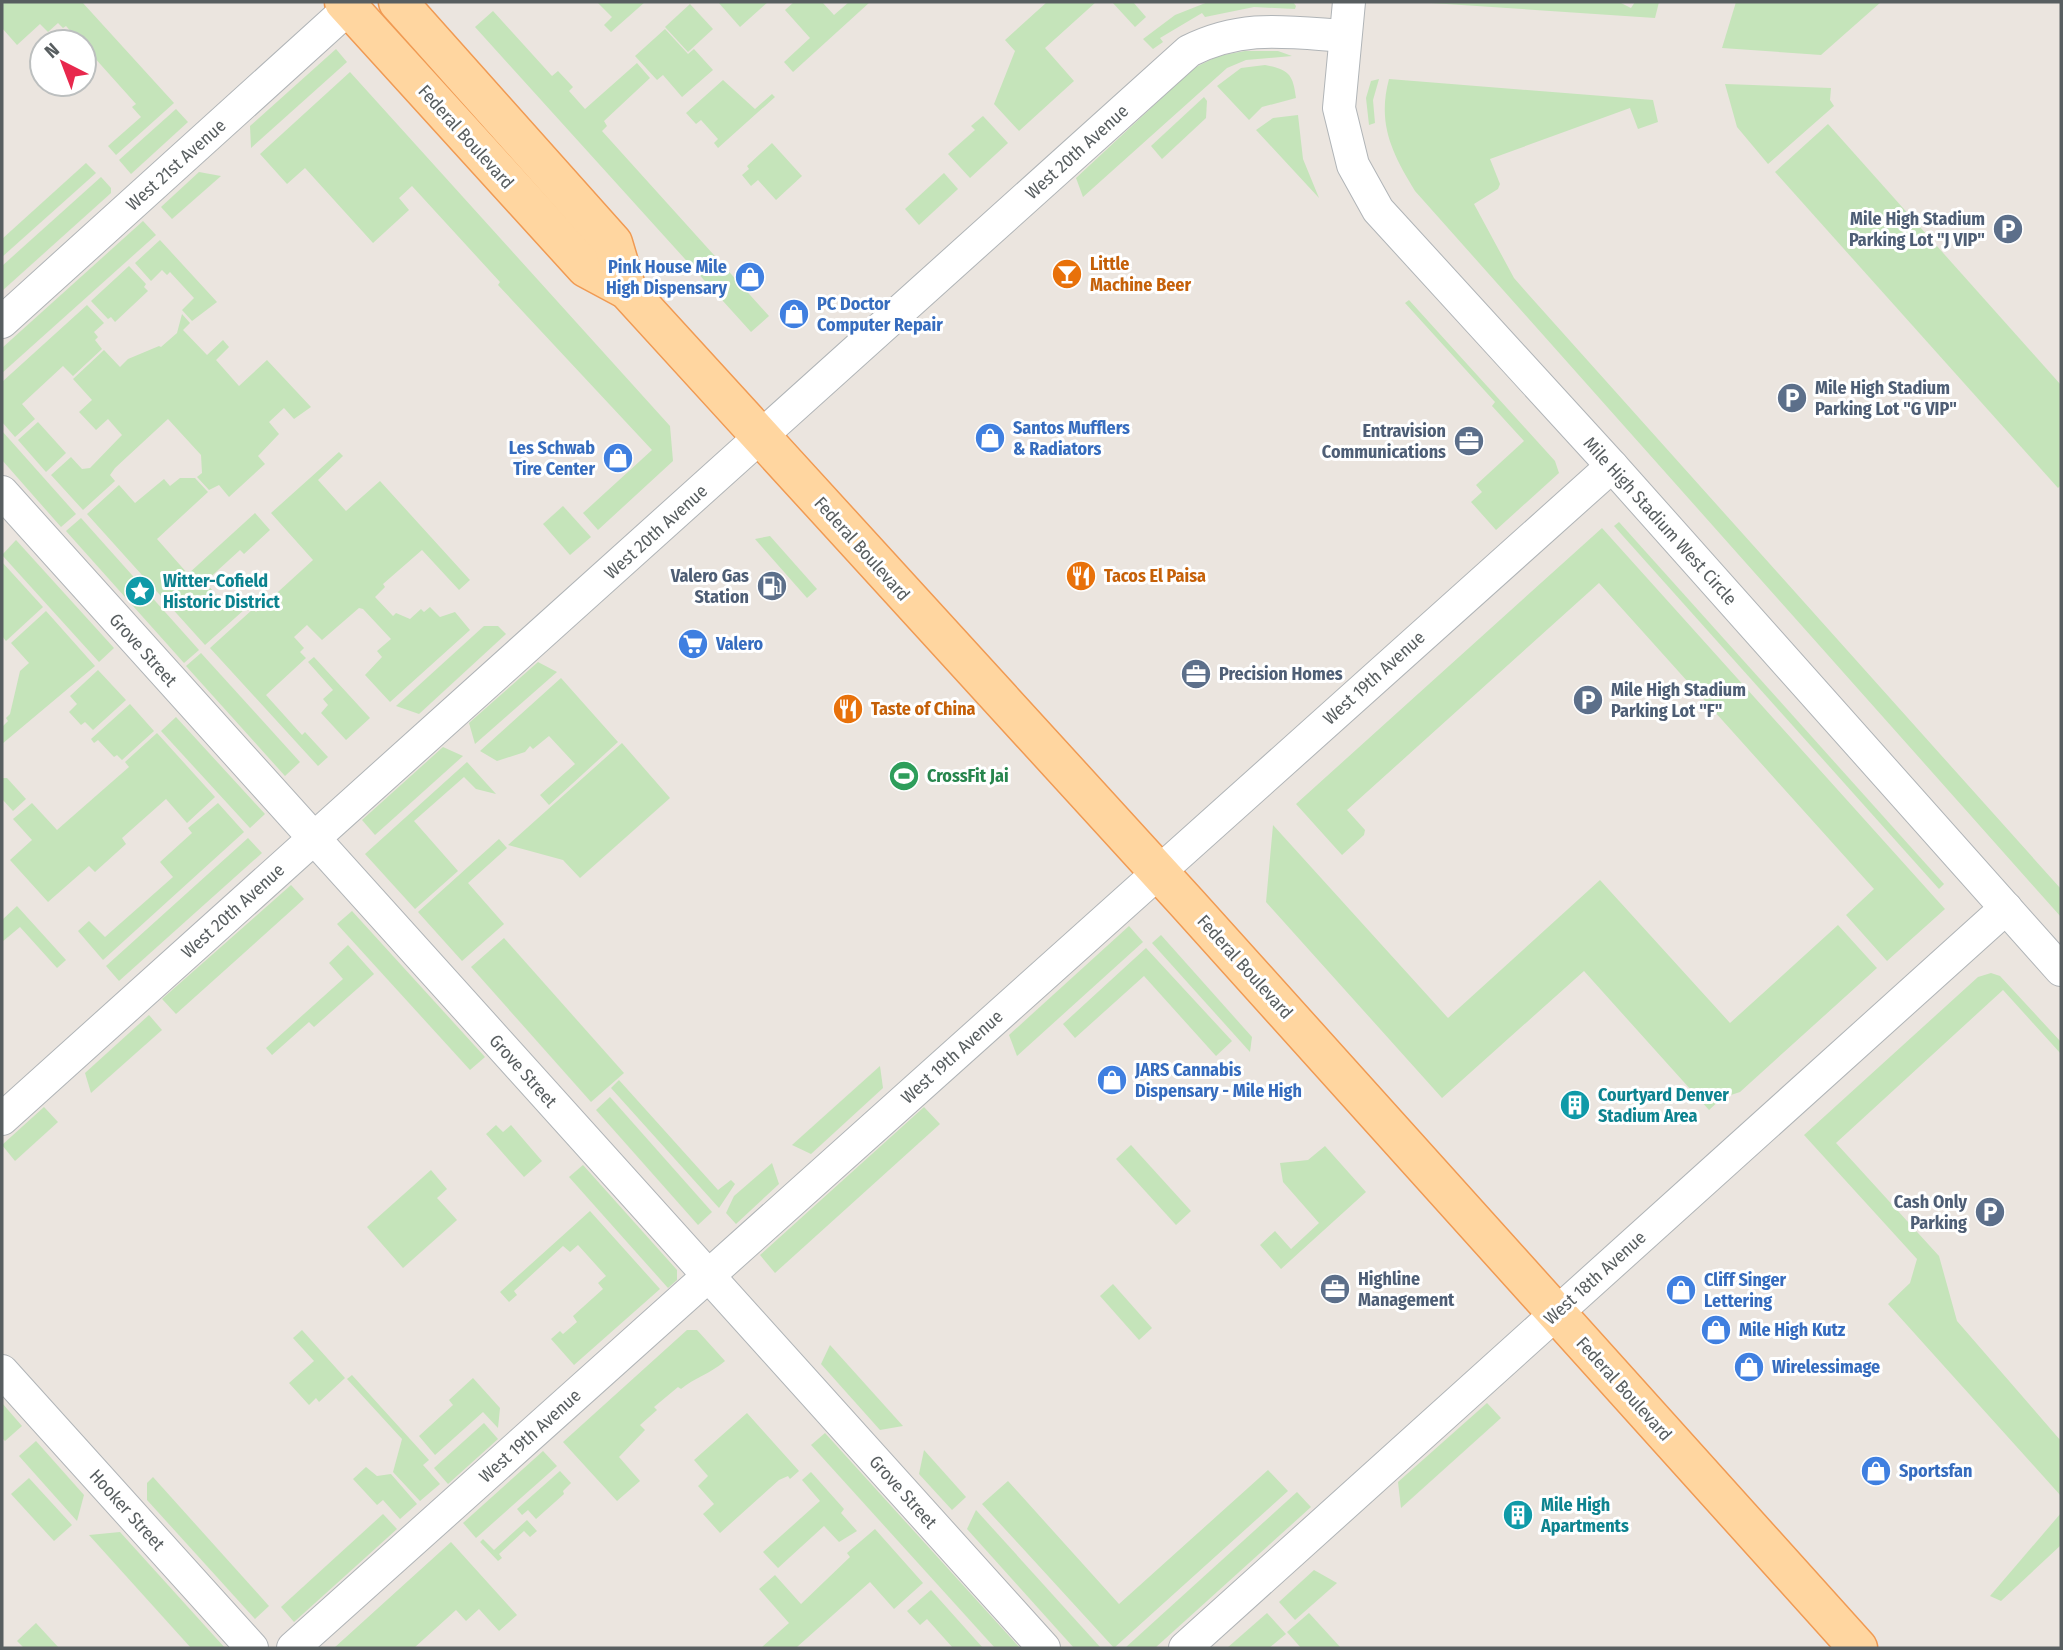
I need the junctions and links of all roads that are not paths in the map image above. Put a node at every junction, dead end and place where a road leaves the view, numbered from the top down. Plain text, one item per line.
1 (398, 2) edge
2 (1349, 2) edge
3 (346, 5) edge
4 (1345, 36) junction
5 (627, 290) junction
6 (2, 322) edge
7 (761, 438) junction
8 (1612, 466) junction
9 (2, 492) edge
10 (314, 839) junction
11 (1158, 872) junction
12 (2006, 908) junction
13 (2061, 970) edge
14 (2, 1119) edge
15 (708, 1276) junction
16 (1556, 1314) junction
17 (2, 1371) edge
18 (253, 1648) edge
19 (293, 1648) edge
20 (1044, 1648) edge
21 (1185, 1648) edge
22 (1858, 1648) edge

1 - 5 main road, Federal Boulevard
2 - 4 street, Mile High Stadium West Circle
3 - 5 main road, Federal Boulevard
3 - 6 street, West 21st Avenue
4 - 7 street, West 20th Avenue
4 - 8 street, Mile High Stadium West Circle
5 - 7 main road, Federal Boulevard
7 - 10 street, West 20th Avenue
7 - 11 main road, Federal Boulevard
8 - 11 street, West 19th Avenue
8 - 12 street, Mile High Stadium West Circle
9 - 10 street, Grove Street
10 - 14 street, West 20th Avenue
10 - 15 street, Grove Street
11 - 15 street, West 19th Avenue
11 - 16 main road, Federal Boulevard
12 - 13 street, Mile High Stadium West Circle
12 - 16 street, West 18th Avenue
15 - 19 street, West 19th Avenue
15 - 20 street, Grove Street
16 - 21 street, West 18th Avenue
16 - 22 main road, Federal Boulevard
17 - 18 street, Hooker Street

